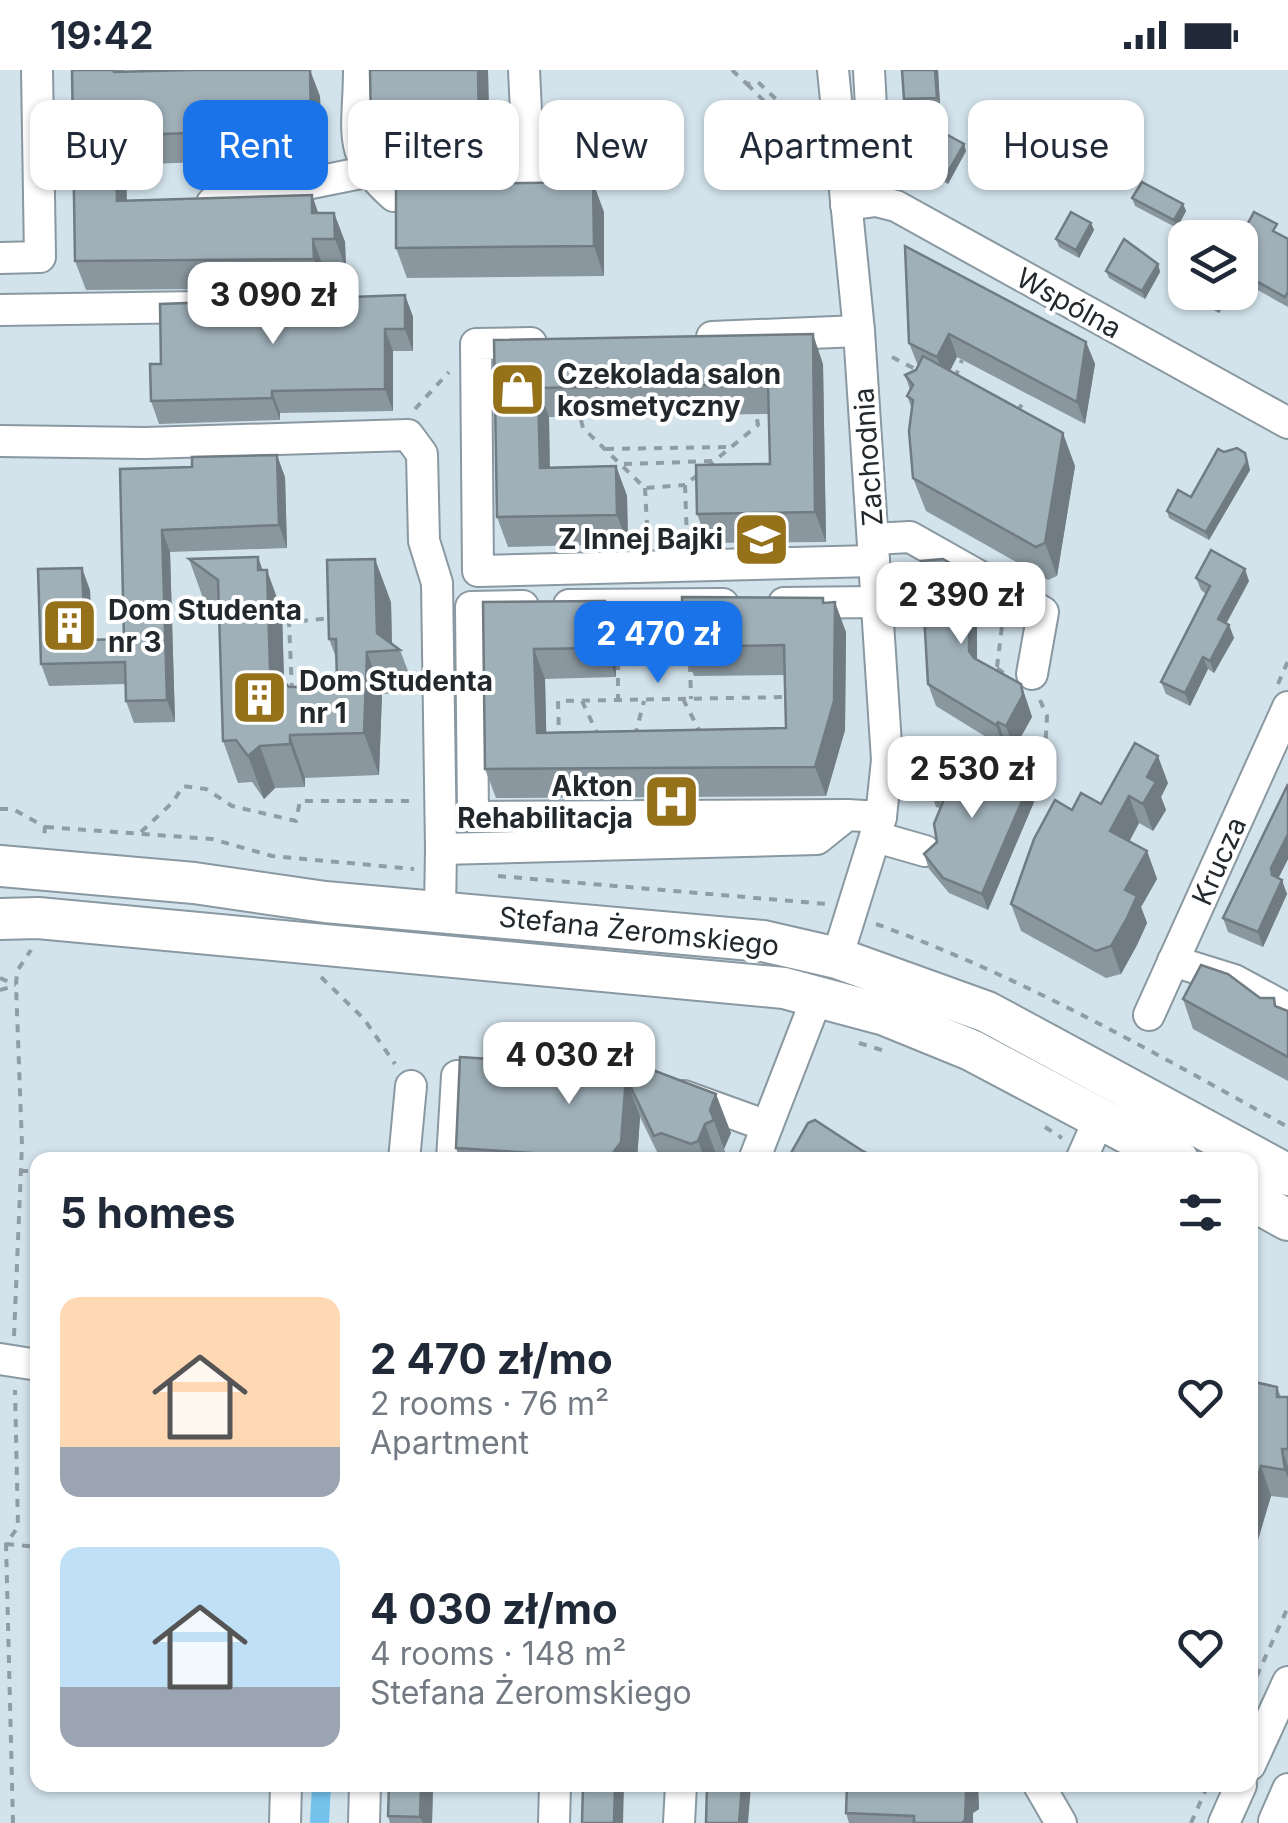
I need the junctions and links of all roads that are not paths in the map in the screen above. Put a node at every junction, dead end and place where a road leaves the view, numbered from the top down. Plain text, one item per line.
1 (37, 70) edge
2 (359, 70) edge
3 (524, 70) edge
4 (833, 70) edge
5 (869, 70) edge
6 (359, 100) edge
7 (348, 176) edge
8 (387, 190) edge
9 (861, 203) junction
10 (191, 204) edge
11 (0, 258) edge
12 (240, 306) edge
13 (0, 310) edge
14 (859, 331) junction
15 (691, 338) edge
16 (564, 342) edge
17 (1288, 423) edge
18 (0, 441) edge
19 (873, 550) junction
20 (877, 602) junction
21 (1026, 682) road end
22 (1288, 707) edge
23 (847, 815) junction
24 (878, 827) junction
25 (441, 849) junction
26 (925, 851) edge
27 (0, 866) edge
28 (440, 912) junction
29 (24, 927) edge
30 (0, 936) edge
31 (837, 958) junction
32 (1173, 962) junction
33 (801, 992) junction
34 (1288, 1009) edge
35 (1136, 1020) road end
36 (534, 1081) edge
37 (649, 1089) edge
38 (410, 1091) road end
39 (767, 1126) junction
40 (1088, 1143) edge
41 (405, 1152) edge
42 (452, 1152) edge
43 (757, 1152) edge
44 (1136, 1152) edge
45 (1246, 1152) edge
46 (1258, 1159) edge
47 (1288, 1175) edge
48 (1258, 1210) edge
49 (1273, 1230) edge
50 (1288, 1682) edge
51 (1258, 1748) edge
52 (1288, 1789) edge
53 (286, 1792) edge
54 (365, 1792) edge
55 (555, 1792) edge
56 (681, 1792) edge
57 (1042, 1792) edge
58 (1238, 1792) edge
59 (1274, 1821) edge
60 (285, 1823) edge
61 (364, 1823) edge
62 (554, 1823) edge
63 (679, 1823) edge
64 (1062, 1823) edge
65 (1224, 1823) edge

1 - 11 street
2 - 6 street
3 - 8 street
4 - 9 street, Zachodnia
5 - 9 street
7 - 10 street
9 - 14 street, Zachodnia
9 - 17 street, Wspólna
12 - 13 street
14 - 15 street
14 - 19 street, Zachodnia
16 - 19 street
18 - 25 street
19 - 20 street, Zachodnia
19 - 21 street
20 - 23 street
20 - 24 street, Zachodnia
22 - 32 street, Krucza
23 - 24 street
23 - 25 street
24 - 26 street
24 - 31 street, Zachodnia
25 - 28 street
27 - 28 main road, Stefana Żeromskiego
28 - 31 main road, Stefana Żeromskiego
29 - 30 street
29 - 33 main road, Stefana Żeromskiego
31 - 33 main road
31 - 45 main road, Stefana Żeromskiego
32 - 34 street
32 - 35 street, Krucza
33 - 39 street
33 - 40 main road, Stefana Żeromskiego
36 - 42 street
37 - 39 street
38 - 41 street
39 - 43 street
40 - 44 main road, Stefana Żeromskiego
46 - 47 main road, Stefana Żeromskiego
48 - 49 main road
50 - 51 street
52 - 59 street
53 - 60 street
54 - 61 street
55 - 62 street
56 - 63 street
57 - 64 street
58 - 65 street

